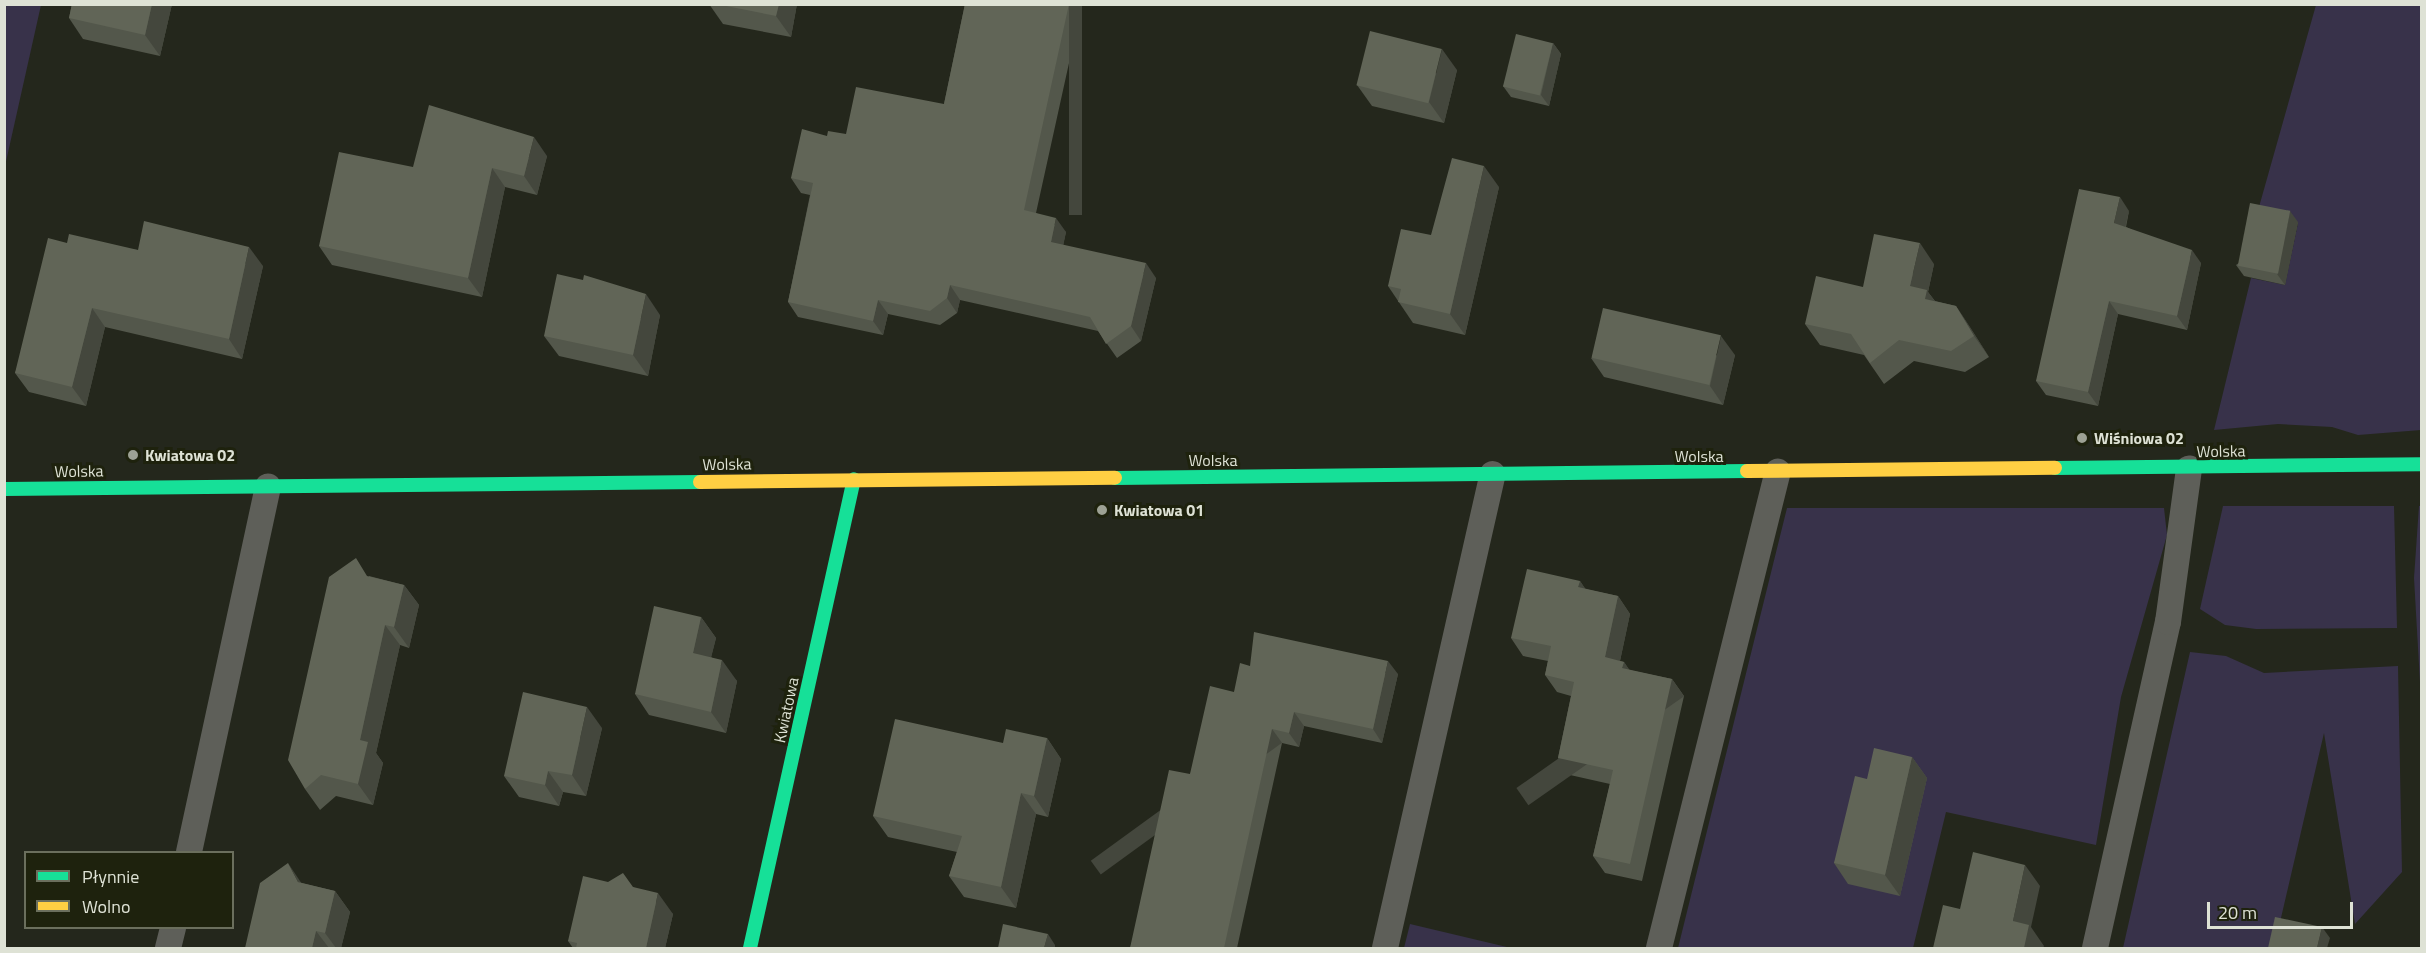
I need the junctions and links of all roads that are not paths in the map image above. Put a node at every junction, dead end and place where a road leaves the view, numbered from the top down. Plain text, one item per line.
1 (2421, 464) edge
2 (2189, 468) junction
3 (1778, 472) junction
4 (1493, 474) junction
5 (854, 479) junction
6 (268, 486) junction
7 (4, 489) edge
8 (189, 851) edge
9 (173, 929) edge
10 (168, 948) edge
11 (750, 948) edge
12 (1385, 948) edge
13 (1659, 948) edge
14 (2095, 948) edge

1 - 2 street, Wolska
2 - 3 street, Wolska
2 - 14 lane
3 - 4 street, Wolska
3 - 13 lane
4 - 5 street, Wolska
4 - 12 lane
5 - 6 street, Wolska
5 - 11 street, Kwiatowa
6 - 7 street, Wolska
6 - 8 lane
9 - 10 lane

